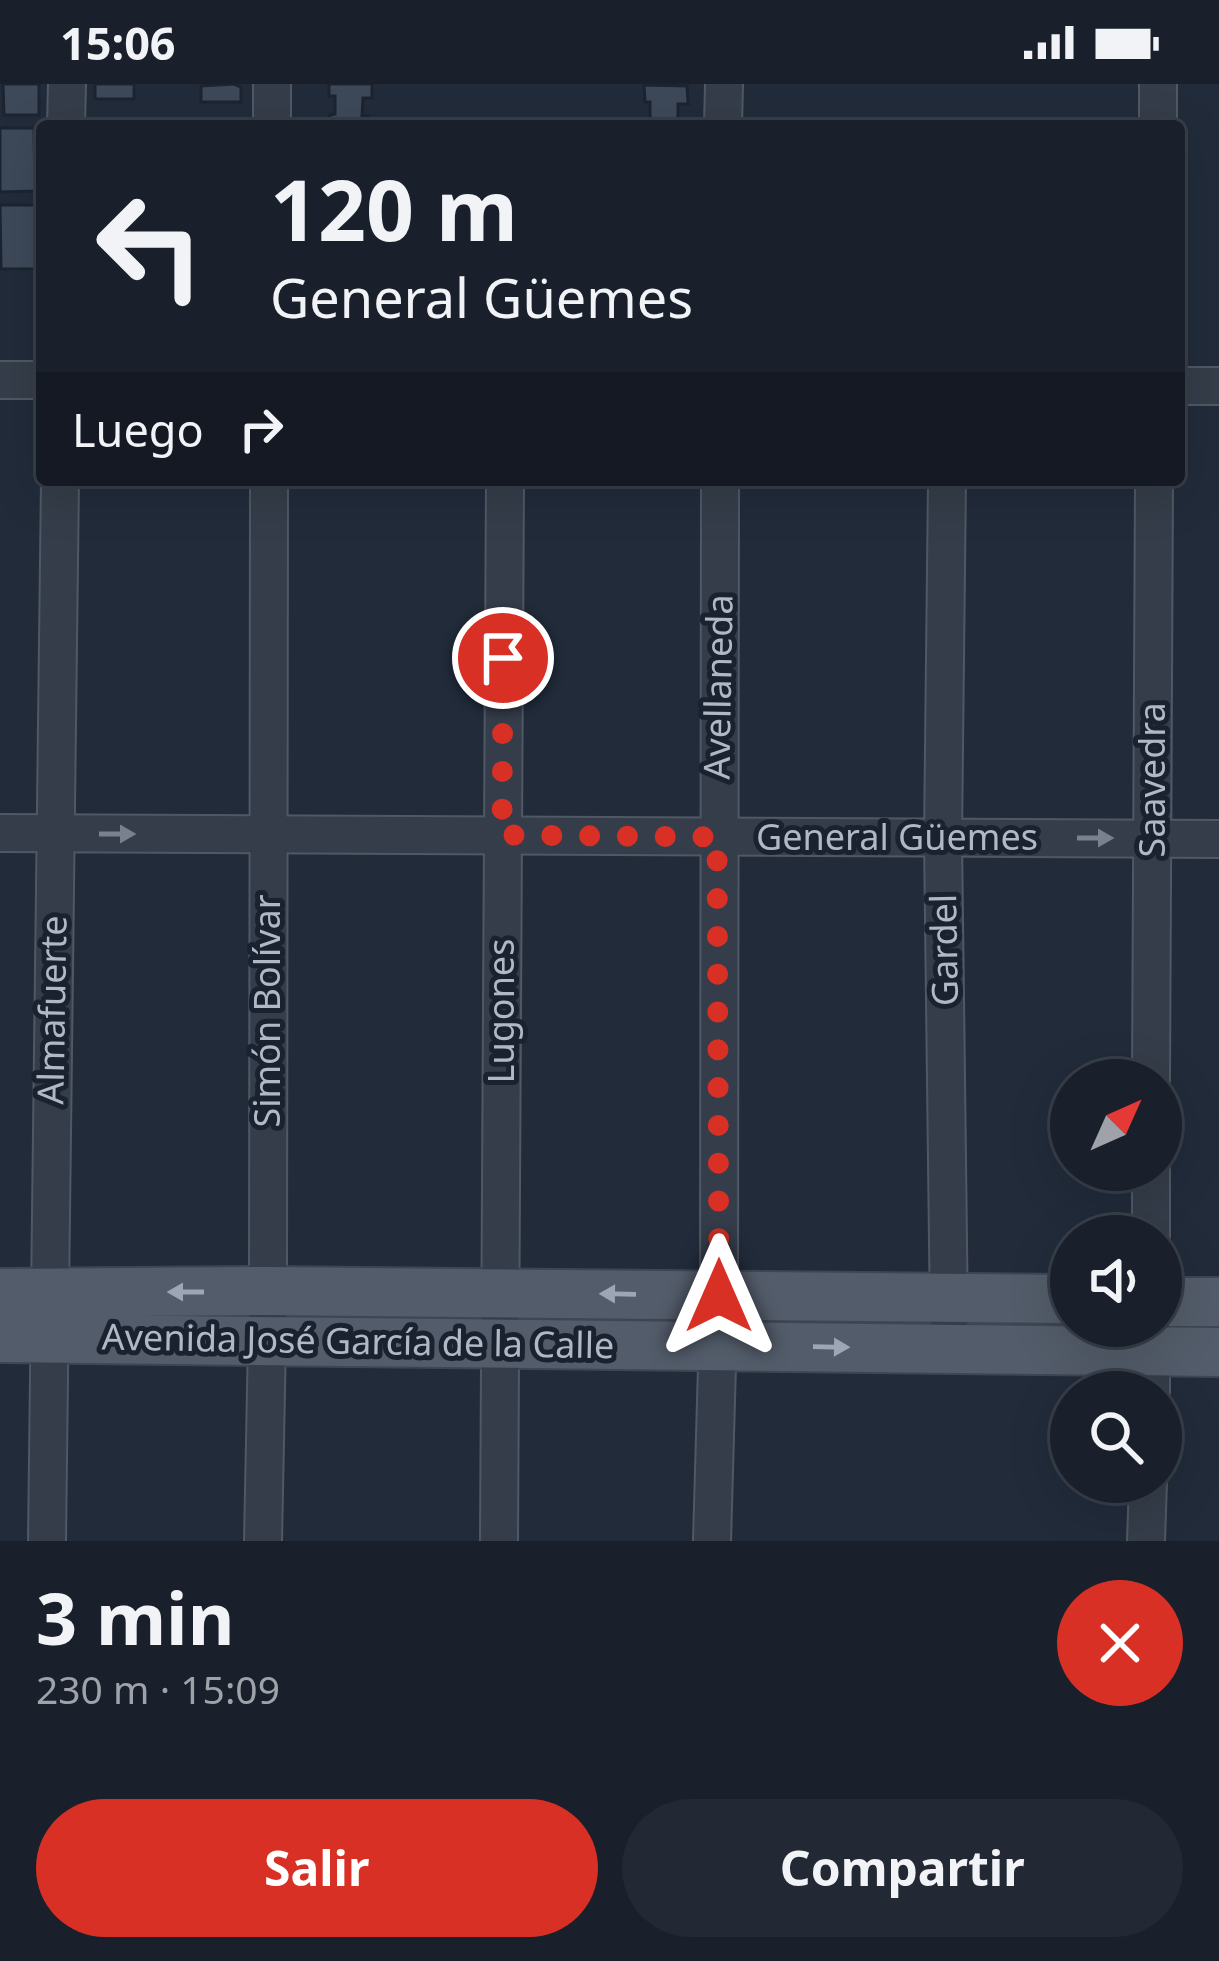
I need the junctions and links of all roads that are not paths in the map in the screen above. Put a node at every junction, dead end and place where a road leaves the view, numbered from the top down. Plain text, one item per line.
1 (67, 84) edge
2 (272, 84) edge
3 (724, 84) edge
4 (1158, 84) edge
5 (66, 120) edge
6 (272, 120) edge
7 (723, 120) edge
8 (1157, 120) edge
9 (0, 380) edge
10 (36, 380) edge
11 (1185, 386) edge
12 (1219, 386) edge
13 (60, 486) edge
14 (269, 486) edge
15 (505, 486) edge
16 (720, 486) edge
17 (947, 486) edge
18 (1154, 486) edge
19 (0, 833) edge
20 (56, 833) junction
21 (266, 835) junction
22 (502, 835) junction
23 (717, 837) junction
24 (943, 838) junction
25 (1151, 838) junction
26 (1219, 839) edge
27 (1151, 1059) edge
28 (268, 1291) junction
29 (501, 1293) junction
30 (719, 1296) junction
31 (949, 1296) junction
32 (1050, 1298) edge
33 (1182, 1302) edge
34 (1219, 1302) edge
35 (24, 1315) edge
36 (267, 1339) junction
37 (501, 1342) junction
38 (718, 1346) junction
39 (949, 1349) junction
40 (1219, 1352) edge
41 (1151, 1357) edge
42 (1147, 1503) edge
43 (47, 1541) edge
44 (263, 1541) edge
45 (499, 1541) edge
46 (712, 1541) edge
47 (1146, 1541) edge

1 - 5 street
2 - 6 street
3 - 7 street
4 - 8 street
9 - 10 street
11 - 12 street
13 - 20 street, Almafuerte
14 - 21 street, Simón Bolívar
15 - 22 street, Lugones
16 - 23 street, Avellaneda
17 - 24 street, Gardel
18 - 25 street, Saavedra
19 - 20 street, General Güemes
20 -> 21 street, General Güemes
20 - 35 street, Almafuerte
21 - 22 street, General Güemes
21 - 28 street, Simón Bolívar
22 - 23 street, General Güemes
22 - 29 street, Lugones
23 - 24 street, General Güemes
23 - 30 street, Avellaneda
24 -> 25 street, General Güemes
24 - 31 street, Gardel
25 - 26 street, General Güemes
25 - 27 street, Saavedra
28 - 29 main road, Avenida José García de la Calle
28 -> 35 main road, Avenida José García de la Calle
28 - 36 street, Simón Bolívar
30 -> 29 main road, Avenida José García de la Calle
29 - 37 street, Lugones
30 - 31 main road, Avenida José García de la Calle
30 - 38 street, Avellaneda
31 - 32 main road, Avenida José García de la Calle
31 - 39 street, Gardel
33 - 34 main road
35 - 36 main road, Avenida José García de la Calle
35 - 43 street, Almafuerte
36 - 37 main road, Avenida José García de la Calle
36 - 44 street, Simón Bolívar
37 - 38 main road, Avenida José García de la Calle
37 - 45 street, Lugones
38 -> 39 main road, Avenida José García de la Calle
38 - 46 street, Avellaneda
39 - 41 main road, Avenida José García de la Calle
40 - 41 main road, Avenida José García de la Calle
42 - 47 street

